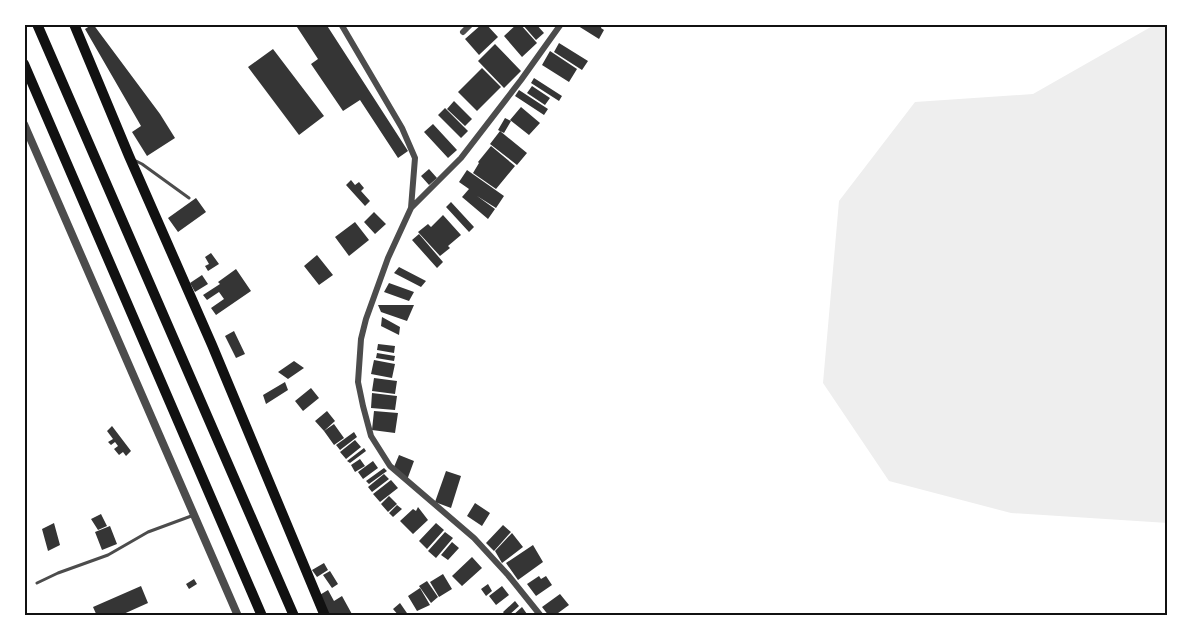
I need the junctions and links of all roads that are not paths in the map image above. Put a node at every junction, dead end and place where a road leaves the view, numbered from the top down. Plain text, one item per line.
1 (37, 24) edge
2 (74, 24) edge
3 (341, 24) edge
4 (471, 24) edge
5 (561, 24) edge
6 (463, 32) dead end
7 (24, 64) edge
8 (24, 123) edge
9 (129, 156) junction
10 (189, 198) dead end
11 (411, 208) junction
12 (195, 515) junction
13 (37, 583) dead end
14 (238, 616) edge
15 (262, 616) edge
16 (294, 616) edge
17 (325, 616) edge
18 (541, 616) edge

1 - 16 highway
2 - 9 highway
3 - 11 street
4 - 6 street
5 - 11 street
7 - 15 highway
8 - 12 street
9 - 10 lane
9 - 17 highway
11 - 18 street
12 - 13 lane
12 - 14 street

